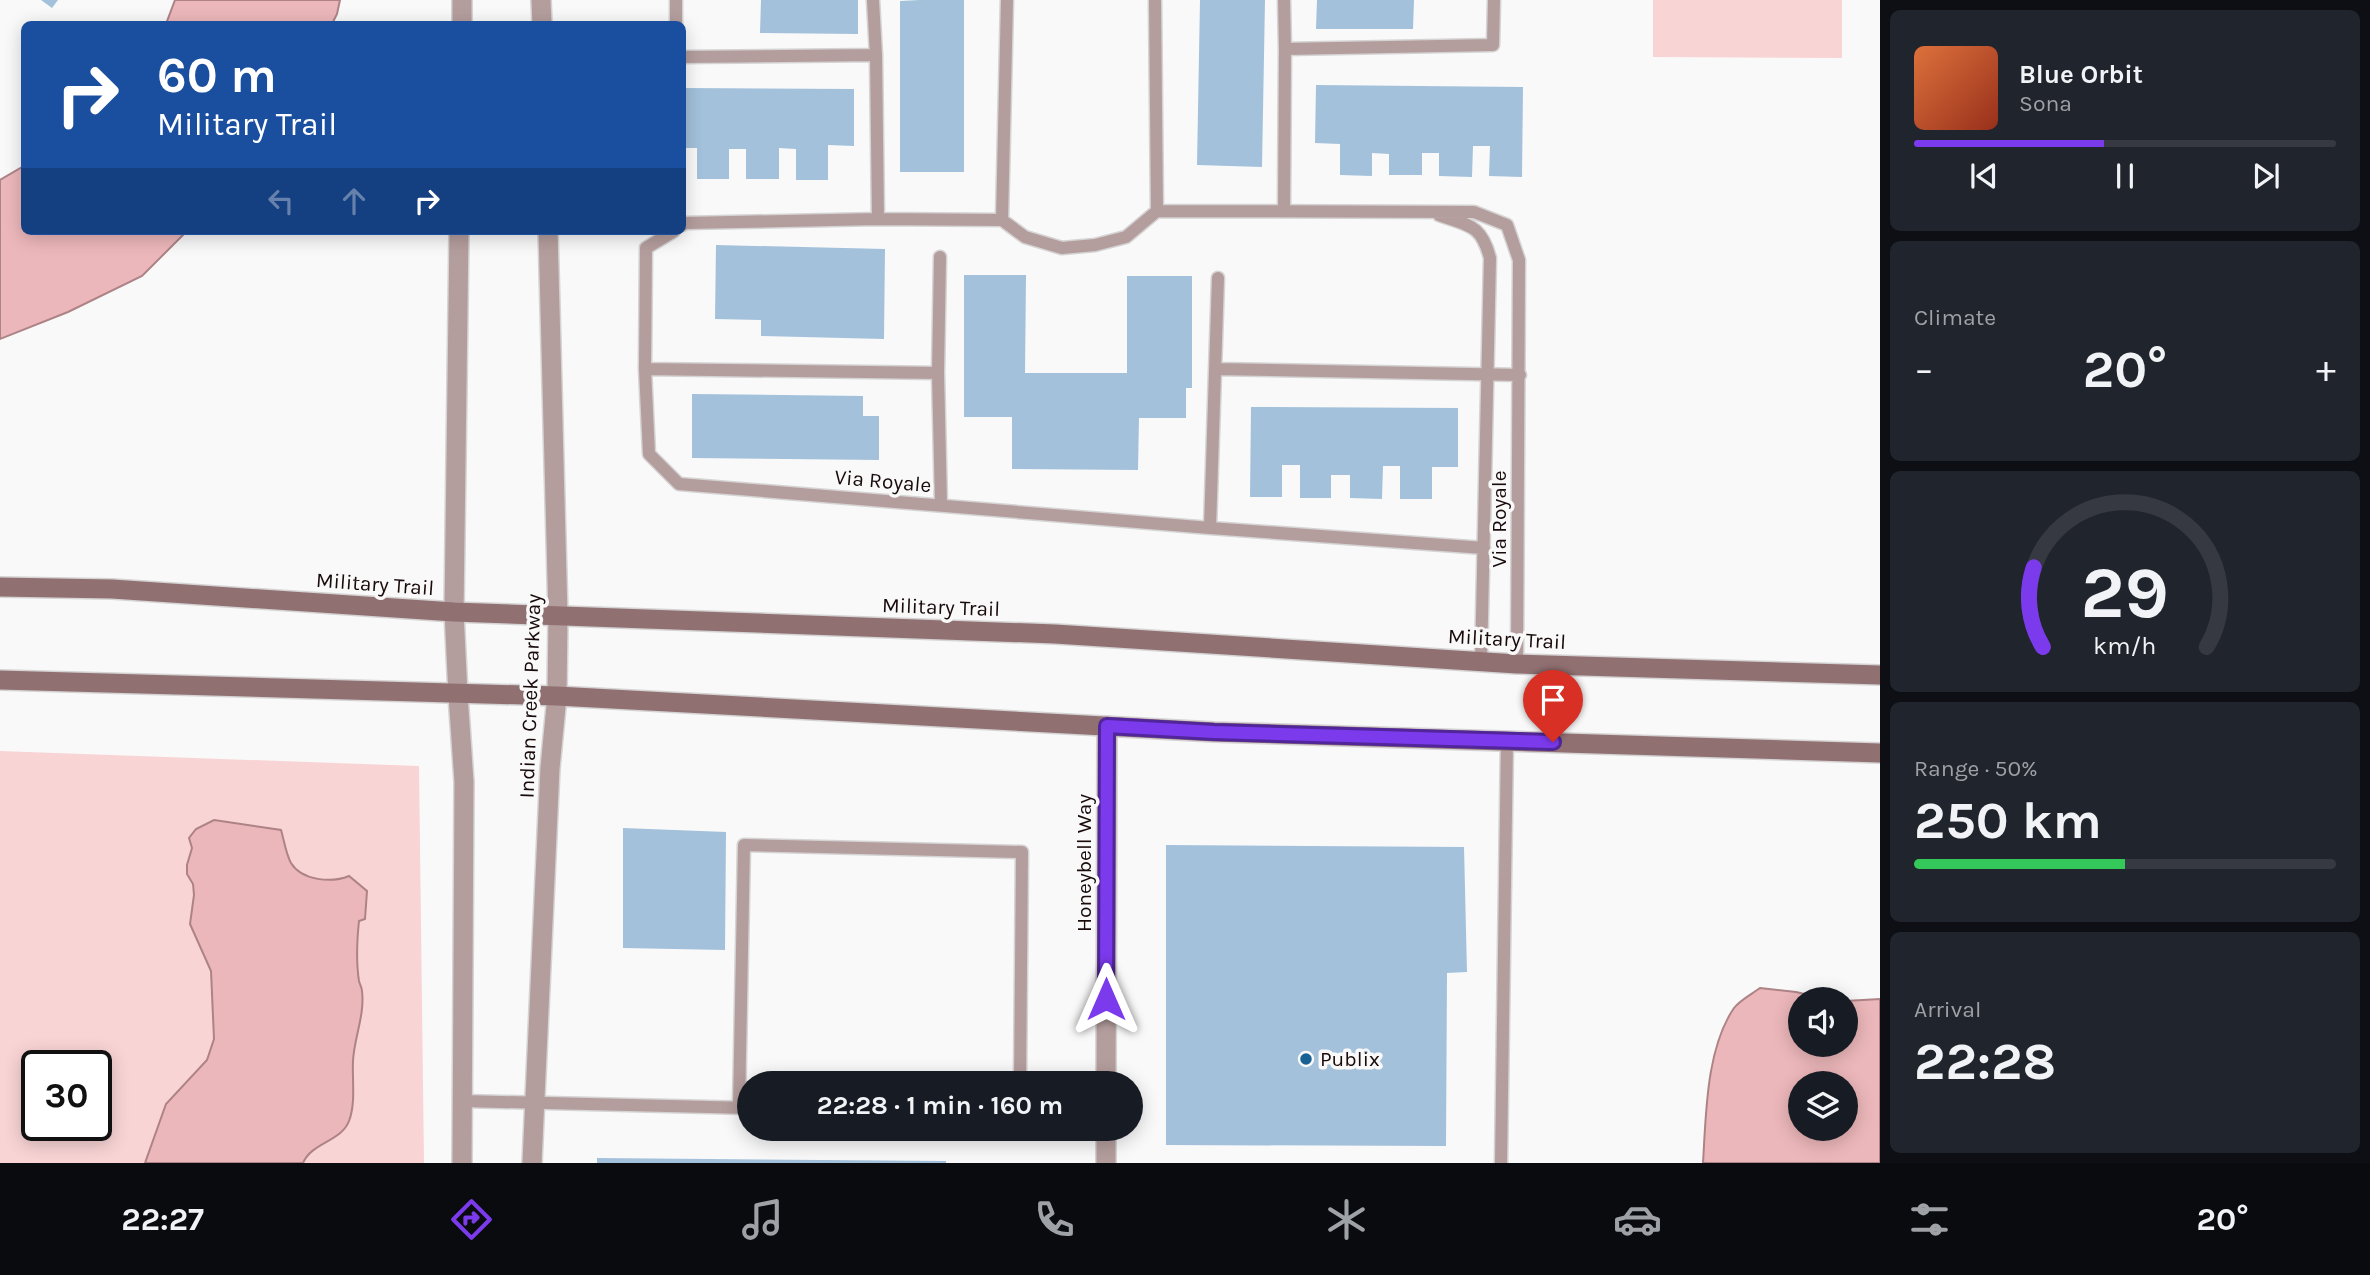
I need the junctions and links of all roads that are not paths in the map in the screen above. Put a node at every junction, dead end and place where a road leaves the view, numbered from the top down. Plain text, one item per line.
1 (462, 0) edge
2 (541, 0) edge
3 (677, 0) edge
4 (873, 0) edge
5 (1007, 0) edge
6 (1156, 0) edge
7 (1284, 0) edge
8 (1494, 0) edge
9 (462, 21) edge
10 (542, 21) edge
11 (676, 21) edge
12 (1284, 49) junction
13 (876, 55) junction
14 (686, 57) edge
15 (1157, 211) junction
16 (1284, 211) junction
17 (1432, 212) junction
18 (878, 219) junction
19 (1002, 220) junction
20 (686, 223) edge
21 (459, 235) edge
22 (548, 235) edge
23 (667, 235) edge
24 (940, 257) dead end
25 (1218, 278) dead end
26 (645, 369) junction
27 (1216, 369) junction
28 (938, 373) junction
29 (1488, 374) junction
30 (1520, 375) junction
31 (942, 505) junction
32 (1210, 528) junction
33 (1485, 548) junction
34 (0, 587) edge
35 (454, 612) junction
36 (558, 615) junction
37 (1481, 662) junction
38 (1517, 664) junction
39 (1880, 675) edge
40 (0, 680) edge
41 (458, 695) junction
42 (557, 696) junction
43 (1107, 726) junction
44 (1507, 741) junction
45 (1880, 753) edge
46 (744, 1071) edge
47 (1020, 1071) edge
48 (1106, 1071) edge
49 (463, 1101) junction
50 (535, 1105) junction
51 (737, 1107) edge
52 (1106, 1141) edge
53 (462, 1163) edge
54 (532, 1163) edge
55 (1106, 1163) edge
56 (1501, 1163) edge

1 - 9 street
2 - 10 street
3 - 11 lane
4 - 13 lane
5 - 19 lane
6 - 15 lane
7 - 12 lane
8 - 12 lane
12 - 16 lane
13 - 14 lane
13 - 18 lane
15 - 16 lane, Via Royale
15 - 19 lane
16 - 17 lane, Via Royale
17 - 29 lane, Via Royale
17 - 30 lane, Via Royale
18 - 19 lane
18 - 20 lane
21 - 35 street
22 - 36 street, Indian Creek Parkway
23 - 26 lane, Via Royale
24 - 28 lane
25 - 27 lane
26 - 28 lane
26 - 31 lane, Via Royale
27 - 29 lane
27 - 32 lane
28 - 31 lane
29 - 30 lane
29 - 33 lane, Via Royale
30 - 38 lane, Via Royale
31 - 32 lane, Via Royale
32 - 33 lane, Via Royale
33 - 37 lane, Via Royale
34 - 35 main road, Military Trail
35 - 36 main road, Military Trail
35 - 41 street
36 - 37 main road, Military Trail
36 - 42 street, Indian Creek Parkway
37 - 38 main road, Military Trail
38 - 39 main road, Military Trail
40 - 41 main road
41 - 42 main road
41 - 49 street
42 - 43 main road
42 - 50 street, Indian Creek Parkway
43 - 44 main road
43 - 48 street, Honeybell Way
44 - 45 main road
44 - 56 lane
46 - 47 lane
49 - 50 lane
49 - 53 street
50 - 51 lane
50 - 54 street, Indian Creek Parkway
52 - 55 street

